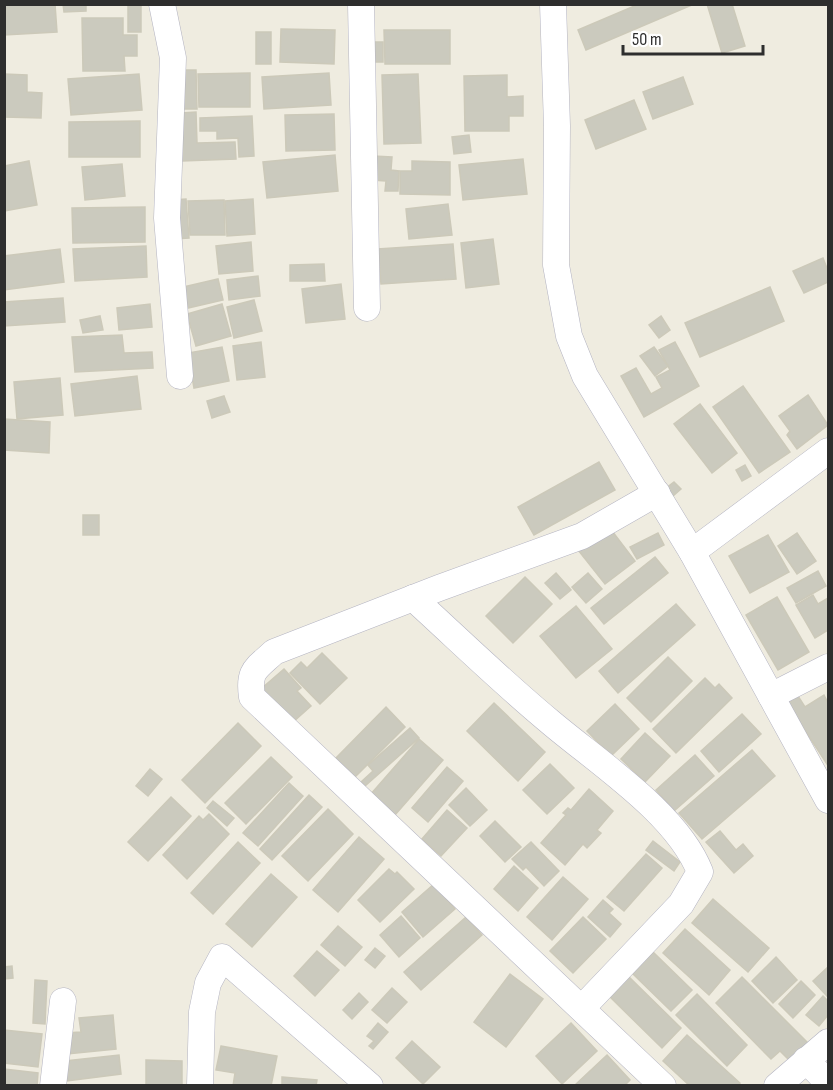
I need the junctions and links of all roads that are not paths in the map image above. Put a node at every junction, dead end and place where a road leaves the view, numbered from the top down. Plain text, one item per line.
1 (162, 4) edge
2 (361, 4) edge
3 (553, 4) edge
4 (367, 308) dead end
5 (180, 376) dead end
6 (828, 452) edge
7 (657, 493) junction
8 (692, 552) junction
9 (412, 598) junction
10 (828, 667) edge
11 (771, 696) junction
12 (828, 800) edge
13 (63, 1001) dead end
14 (582, 1008) junction
15 (828, 1042) edge
16 (806, 1060) junction
17 (828, 1083) edge
18 (53, 1086) edge
19 (200, 1086) edge
20 (370, 1086) edge
21 (663, 1086) edge
22 (777, 1086) edge

1 - 5 street
2 - 4 street
3 - 7 street
6 - 8 street
7 - 8 street
7 - 9 street
8 - 11 street
9 - 14 street
9 - 14 street
10 - 11 street
11 - 12 street
13 - 18 street
14 - 21 street
15 - 16 street
16 - 17 street
16 - 22 street
19 - 20 street

